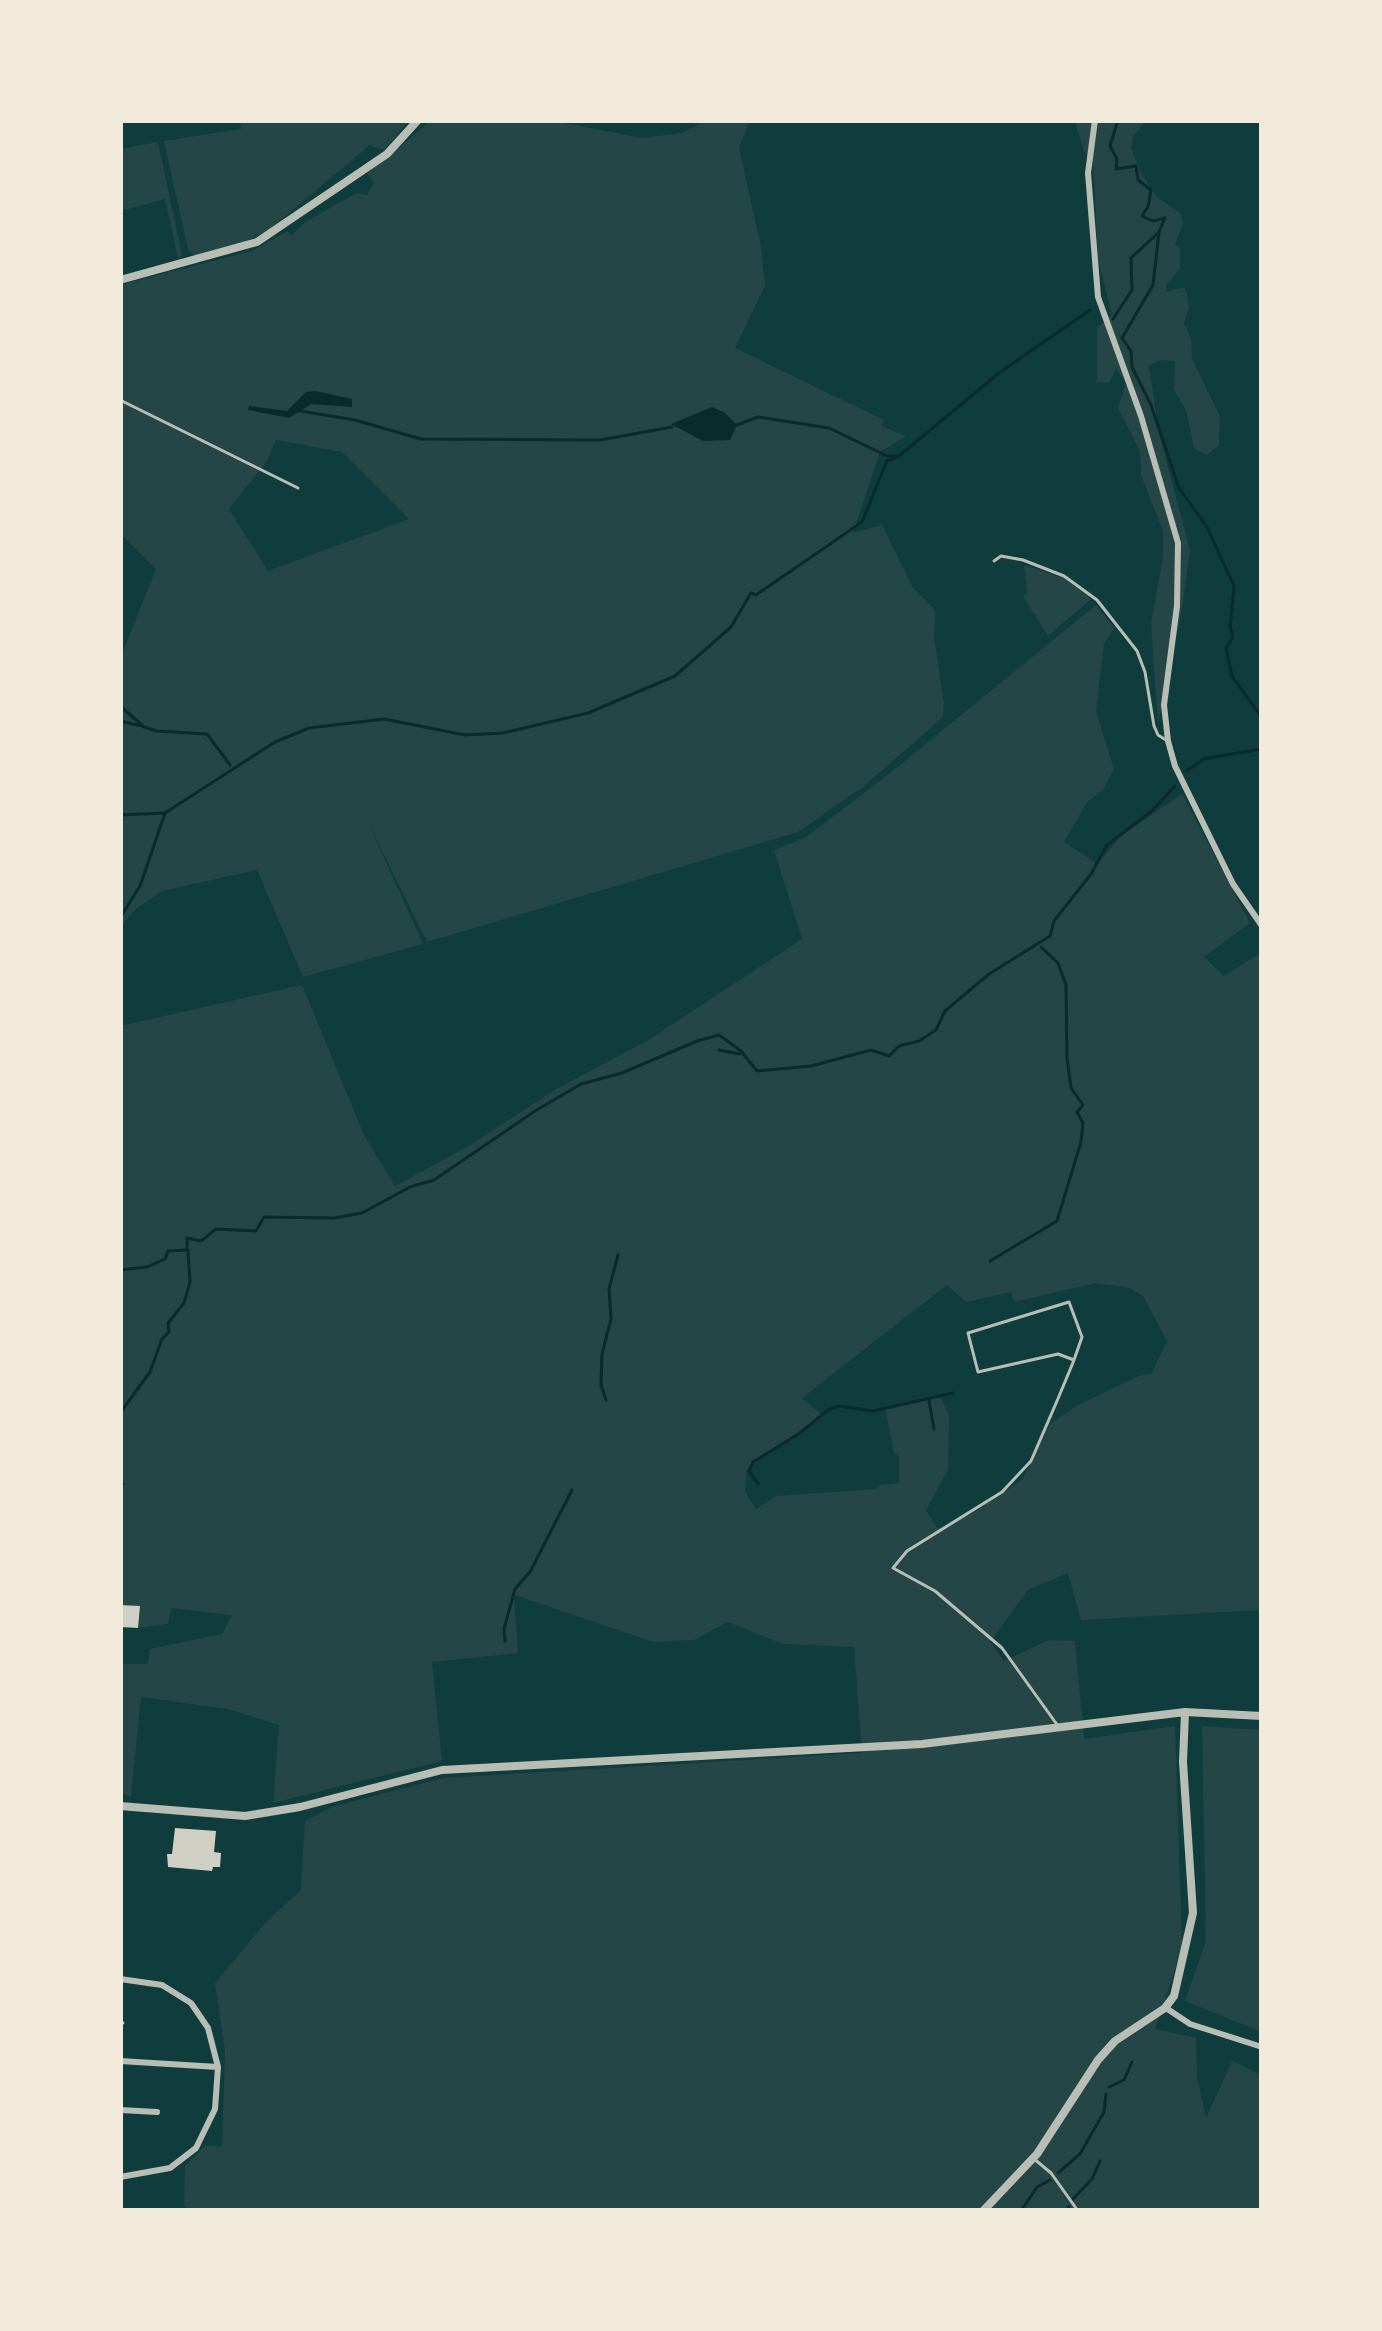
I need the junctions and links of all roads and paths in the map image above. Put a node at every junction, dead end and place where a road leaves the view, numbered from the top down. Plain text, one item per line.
1 (418, 120) edge
2 (1095, 120) edge
3 (120, 280) edge
4 (120, 400) edge
5 (298, 488) dead end
6 (994, 561) dead end
7 (1168, 741) junction
8 (1262, 926) edge
9 (1074, 1360) junction
10 (1185, 1712) junction
11 (1262, 1716) edge
12 (1059, 1728) junction
13 (120, 1806) edge
14 (120, 1979) edge
15 (1166, 2008) junction
16 (1262, 2047) edge
17 (120, 2062) edge
18 (218, 2068) junction
19 (120, 2110) edge
20 (157, 2112) dead end
21 (1033, 2158) junction
22 (120, 2177) edge
23 (983, 2211) edge
24 (1078, 2211) edge

1 - 3 street
2 - 7 street
4 - 5 lane
6 - 7 lane
7 - 8 street
9 - 9 lane
9 - 12 lane
10 - 11 street
10 - 12 street
10 - 15 street
12 - 13 street
14 - 18 street
15 - 16 street
15 - 21 street
17 - 18 street
18 - 22 street
19 - 20 street
21 - 23 street
21 - 24 lane

